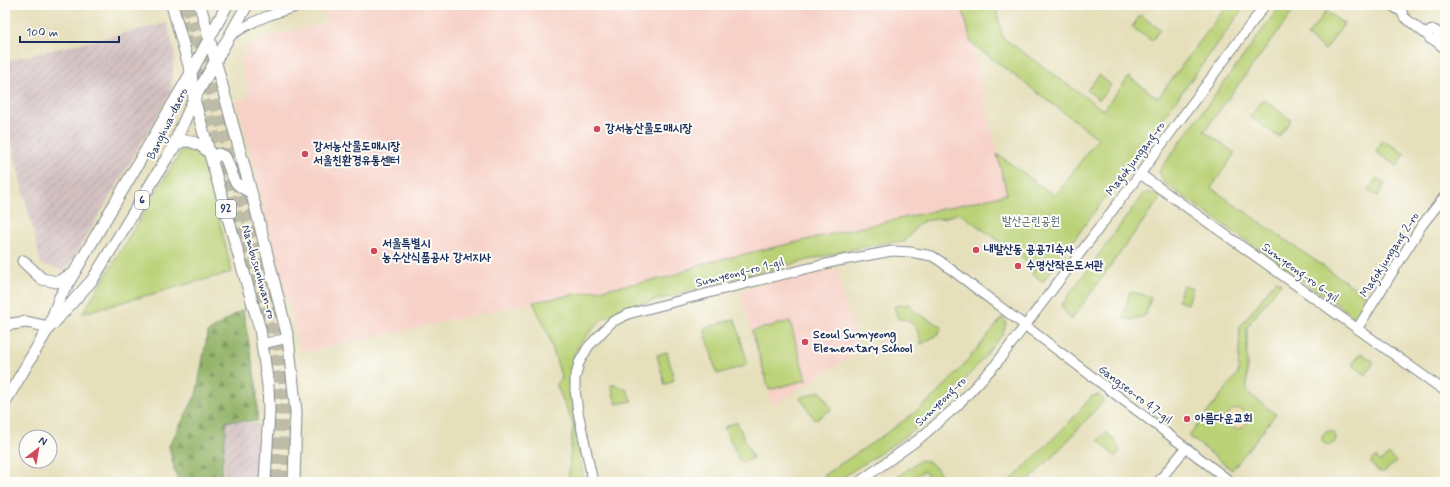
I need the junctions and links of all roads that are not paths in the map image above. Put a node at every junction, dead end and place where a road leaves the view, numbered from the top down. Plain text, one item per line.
1 (172, 5) edge
2 (200, 5) edge
3 (227, 5) edge
4 (247, 5) edge
5 (304, 5) edge
6 (1264, 5) edge
7 (1396, 9) edge
8 (210, 36) junction
9 (230, 36) junction
10 (1435, 37) edge
11 (1445, 49) edge
12 (216, 60) junction
13 (191, 74) junction
14 (194, 99) junction
15 (171, 151) junction
16 (211, 157) junction
17 (1140, 174) junction
18 (251, 192) junction
19 (1445, 196) edge
20 (23, 261) dead end
21 (76, 271) junction
22 (5, 325) edge
23 (1026, 326) junction
24 (49, 328) junction
25 (1357, 329) junction
26 (288, 338) junction
27 (262, 344) junction
28 (1445, 391) edge
29 (5, 402) edge
30 (1186, 448) junction
31 (294, 469) junction
32 (265, 482) edge
33 (294, 482) edge
34 (297, 482) edge
35 (594, 482) edge
36 (859, 482) edge
37 (1158, 482) edge
38 (1231, 482) edge

1 - 13 main road, Nambusunhwan-ro / 92
2 - 8 main road, Nambusunhwan-ro / 92
3 - 8 main road, Banghwa-daero / 6
4 - 9 main road, Banghwa-daero
5 - 9 street, 6
6 - 17 street, Magokjungang-ro
7 - 10 street
8 - 12 main road, Nambusunhwan-ro / 92
8 - 13 main road, Banghwa-daero / 6
9 - 12 main road, Banghwa-daero / 6
10 - 11 street
12 - 14 main road, Banghwa-daero / 6
12 - 18 main road, Nambusunhwan-ro / 92
13 - 14 main road, Nambusunhwan-ro / 92
13 - 21 main road, Banghwa-daero / 6
14 - 15 main road, Banghwa-daero / 6
14 - 16 main road, Nambusunhwan-ro / 92
15 - 16 main road
15 - 24 main road, Banghwa-daero / 6
16 - 18 main road
16 - 27 main road, Nambusunhwan-ro / 92
17 - 23 street, Magokjungang-ro
17 - 25 street, Sumyeong-ro 6-gil
18 - 26 main road, Nambusunhwan-ro / 92
19 - 25 street, Magokjungang 2-ro
20 - 21 main road
21 - 24 main road, Banghwa-daero / 6
22 - 24 main road
23 - 30 street, Gangseo-ro 47-gil
23 - 35 street, Sumyeong-ro 1-gil
23 - 36 street, Sumyeong-ro
24 - 29 main road, Banghwa-daero
25 - 28 street, Sumyeong-ro 6-gil
26 - 27 street
26 - 31 main road, Nambusunhwan-ro / 92
27 - 32 main road, Nambusunhwan-ro / 92
30 - 37 street
30 - 38 street, Gangseo-ro 47-gil
31 - 33 main road, Nambusunhwan-ro / 92
31 - 34 main road

